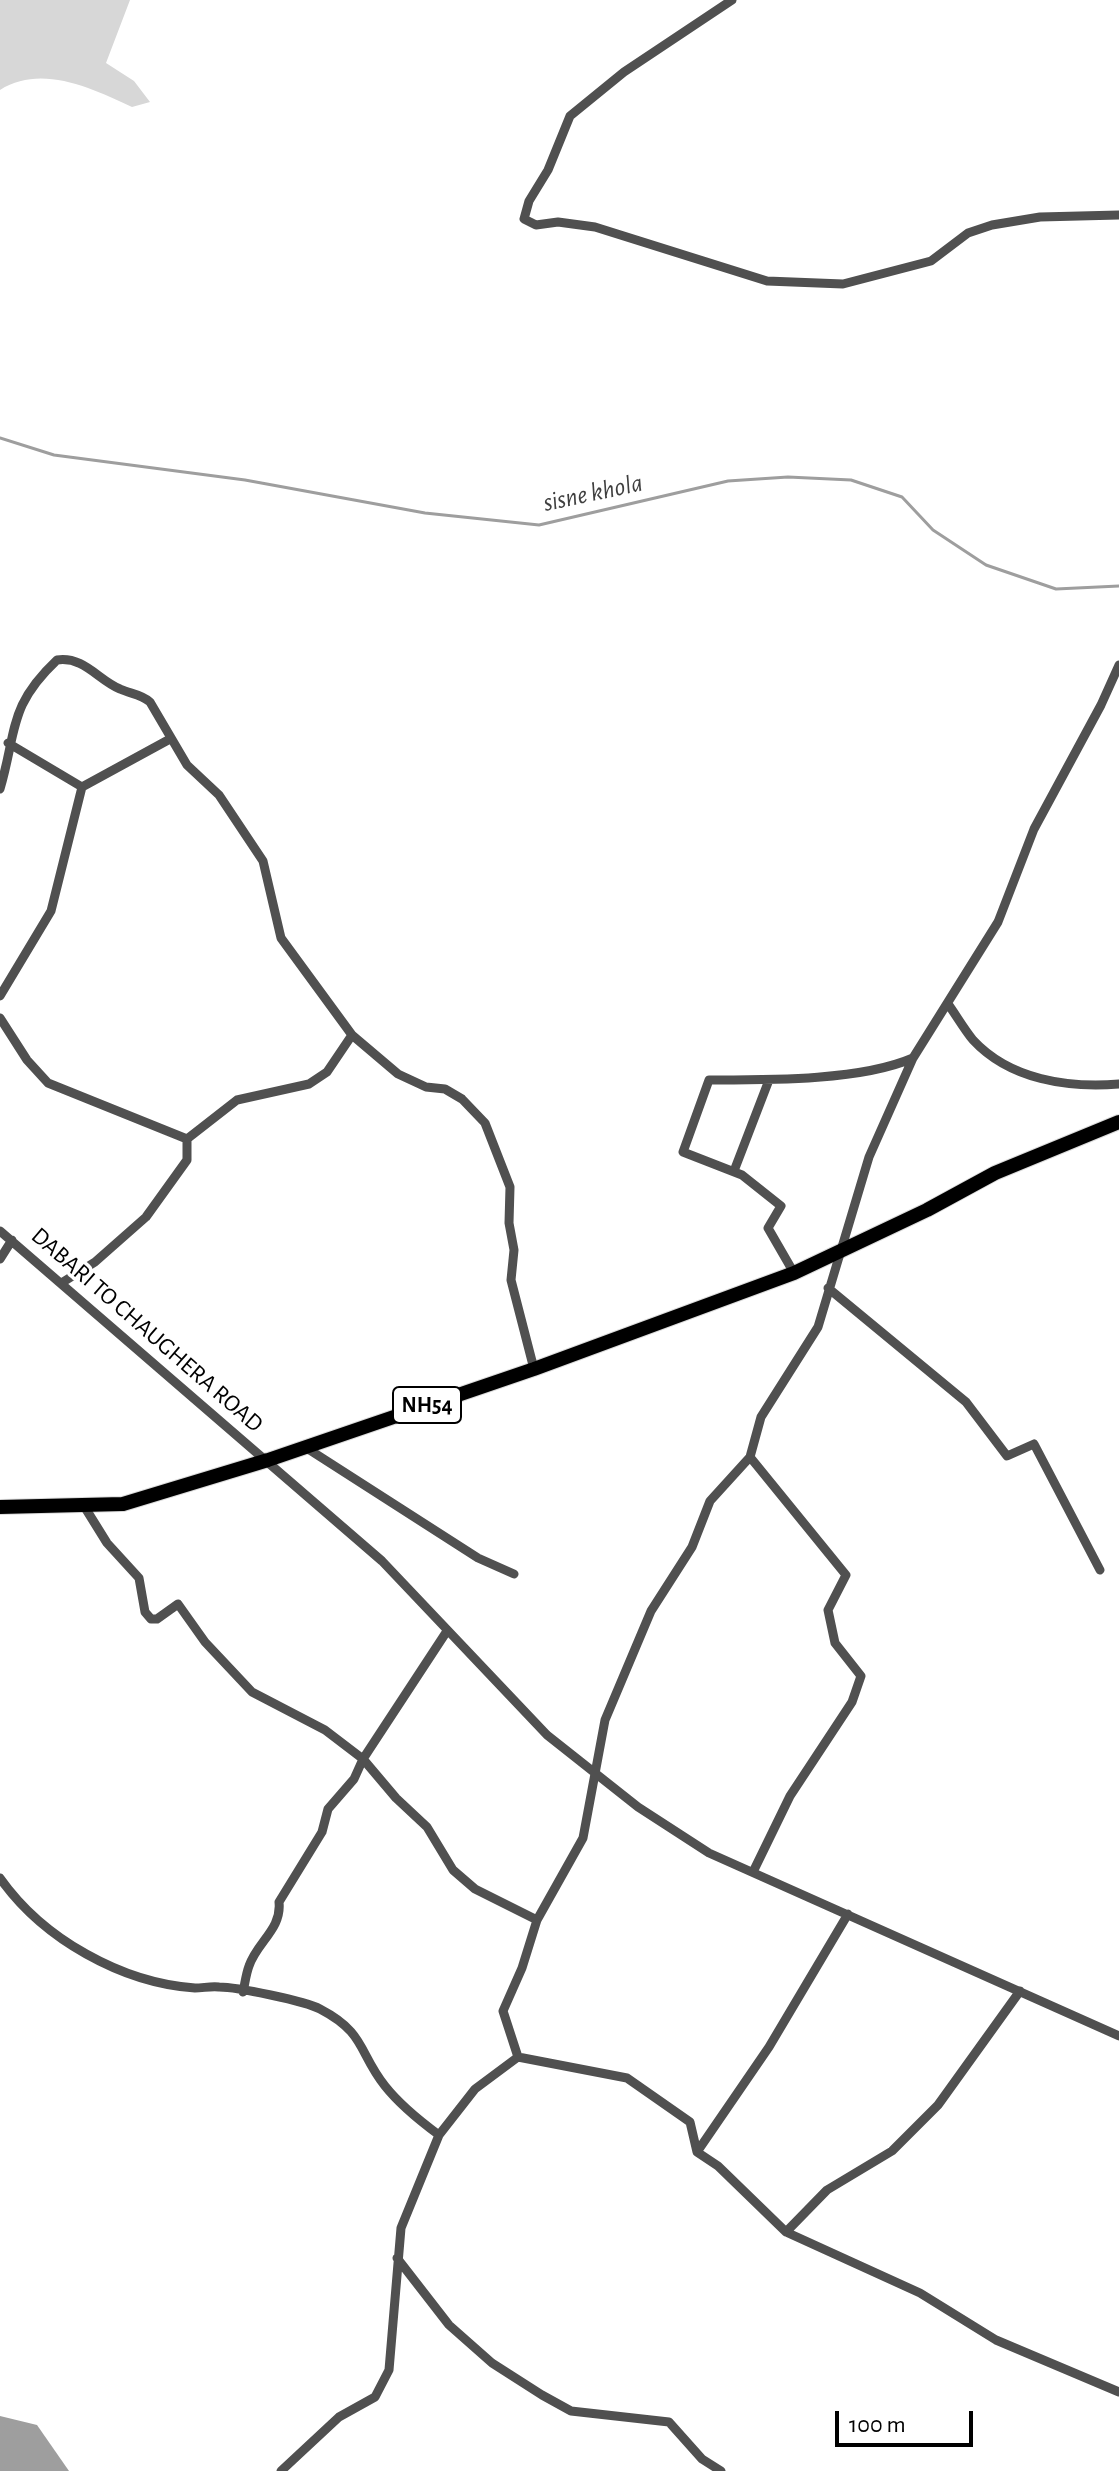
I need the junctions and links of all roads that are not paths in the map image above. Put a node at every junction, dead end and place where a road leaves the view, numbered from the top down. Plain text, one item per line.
1 (732, 0) edge
2 (1119, 215) edge
3 (1119, 665) edge
4 (170, 739) junction
5 (8, 743) junction
6 (82, 787) junction
7 (0, 789) edge
8 (0, 996) edge
9 (948, 1004) junction
10 (0, 1018) edge
11 (352, 1035) junction
12 (913, 1058) junction
13 (769, 1080) junction
14 (1119, 1084) edge
15 (1119, 1122) edge
16 (187, 1139) junction
17 (734, 1171) junction
18 (0, 1231) edge
19 (12, 1240) junction
20 (841, 1251) junction
21 (0, 1259) edge
22 (794, 1273) junction
23 (63, 1282) junction
24 (828, 1288) junction
25 (534, 1369) junction
26 (302, 1446) junction
27 (750, 1457) junction
28 (268, 1460) junction
29 (84, 1506) junction
30 (0, 1507) edge
31 (1100, 1570) dead end
32 (514, 1574) dead end
33 (447, 1631) junction
34 (363, 1759) junction
35 (593, 1771) junction
36 (753, 1872) junction
37 (0, 1878) edge
38 (848, 1914) junction
39 (537, 1920) junction
40 (1020, 1991) junction
41 (243, 1992) junction
42 (1119, 2036) edge
43 (518, 2057) junction
44 (439, 2135) junction
45 (697, 2152) junction
46 (786, 2232) junction
47 (397, 2258) junction
48 (1119, 2392) edge
49 (281, 2471) edge
50 (721, 2471) edge

1 - 2 street
3 - 9 street
4 - 5 street
4 - 6 street
4 - 11 street
5 - 6 street
5 - 7 street
6 - 8 street
9 - 12 street
9 - 14 street
10 - 16 street
11 - 16 street
11 - 25 street
12 - 13 street
12 - 20 street
13 - 17 street
13 - 17 street
15 - 20 main road, NH54
16 - 23 street
17 - 22 street
18 - 19 street, DABARI TO CHAUGHERA ROAD
19 - 21 street
19 - 23 street, DABARI TO CHAUGHERA ROAD
20 - 22 main road, NH54
20 - 24 street
22 - 25 main road, NH54
23 - 28 street, DABARI TO CHAUGHERA ROAD
24 - 27 street
24 - 31 street
25 - 26 main road, NH54
26 - 28 main road, NH54
26 - 32 street
27 - 35 street
27 - 36 street
28 - 29 main road, NH54
28 - 33 street, DABARI TO CHAUGHERA ROAD
29 - 30 main road, NH54
29 - 34 street
33 - 34 street
33 - 35 street, DABARI TO CHAUGHERA ROAD
34 - 39 street
34 - 41 street
35 - 36 street, DABARI TO CHAUGHERA ROAD
35 - 39 street
36 - 38 street, DABARI TO CHAUGHERA ROAD
37 - 41 street
38 - 40 street, DABARI TO CHAUGHERA ROAD
38 - 45 street
39 - 43 street
40 - 42 street, DABARI TO CHAUGHERA ROAD
40 - 46 street
41 - 44 street
43 - 44 street
43 - 45 street
44 - 47 street
45 - 46 street
46 - 48 street
47 - 49 street
47 - 50 street

